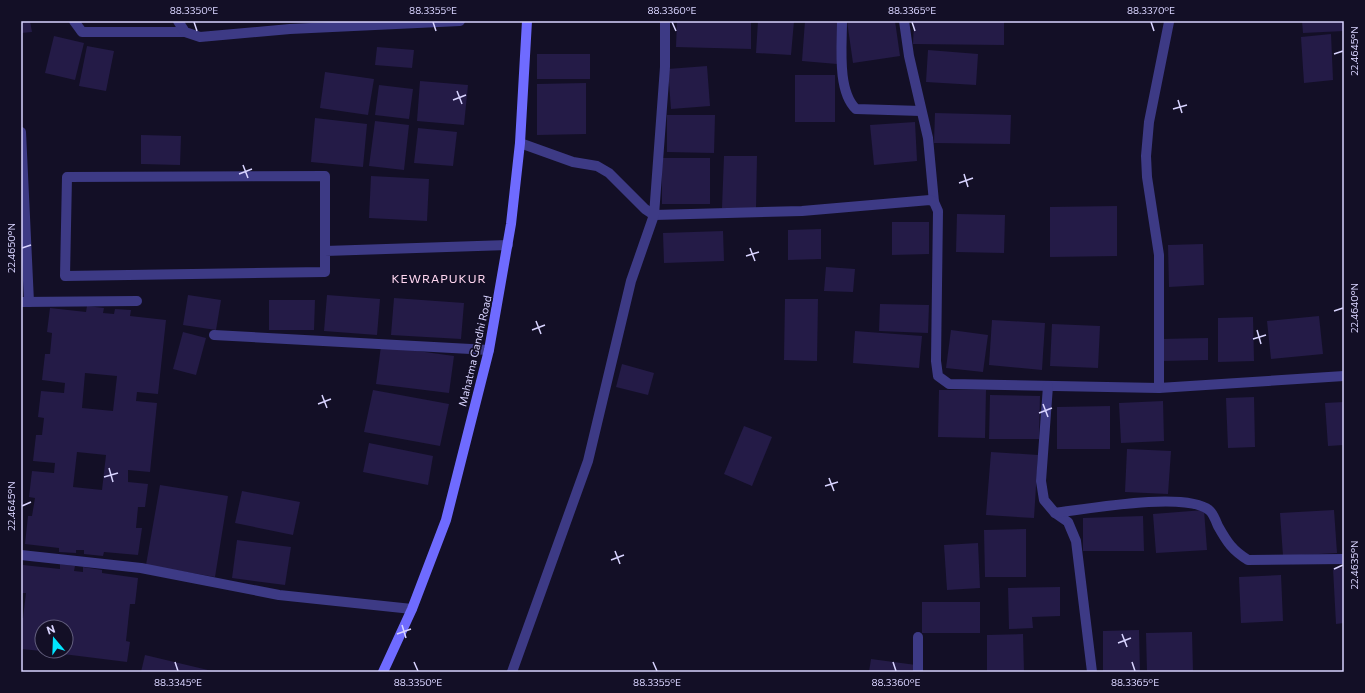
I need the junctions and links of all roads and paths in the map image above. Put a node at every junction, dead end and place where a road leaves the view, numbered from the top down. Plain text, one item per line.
1 (74, 21) edge
2 (178, 21) edge
3 (460, 21) edge
4 (527, 21) edge
5 (665, 21) edge
6 (842, 21) edge
7 (904, 21) edge
8 (1169, 22) dead end
9 (185, 32) junction
10 (921, 111) junction
11 (21, 132) edge
12 (520, 143) junction
13 (934, 202) junction
14 (649, 212) junction
15 (508, 245) junction
16 (326, 251) junction
17 (137, 301) dead end
18 (25, 302) edge
19 (214, 335) dead end
20 (489, 350) junction
21 (1344, 376) edge
22 (1048, 386) junction
23 (1159, 388) junction
24 (1055, 513) junction
25 (21, 555) edge
26 (1344, 559) edge
27 (412, 609) junction
28 (918, 637) dead end
29 (383, 672) edge
30 (512, 672) edge
31 (918, 672) edge
32 (1092, 672) edge

1 - 9 street
2 - 9 street
3 - 9 street
4 - 12 main road, Mahatma Gandhi Road
5 - 14 street
6 - 10 street
7 - 10 street
8 - 23 street
10 - 13 street
11 - 18 street
12 - 14 street
12 - 15 main road, Mahatma Gandhi Road
13 - 14 street
13 - 22 street
14 - 30 street
15 - 16 street
15 - 20 main road, Mahatma Gandhi Road
16 - 16 street
17 - 18 street
19 - 20 street
20 - 27 main road, Mahatma Gandhi Road
21 - 23 street
22 - 23 street
22 - 24 street
24 - 26 street
24 - 32 street
25 - 27 street
27 - 29 main road, Mahatma Gandhi Road
28 - 31 street

